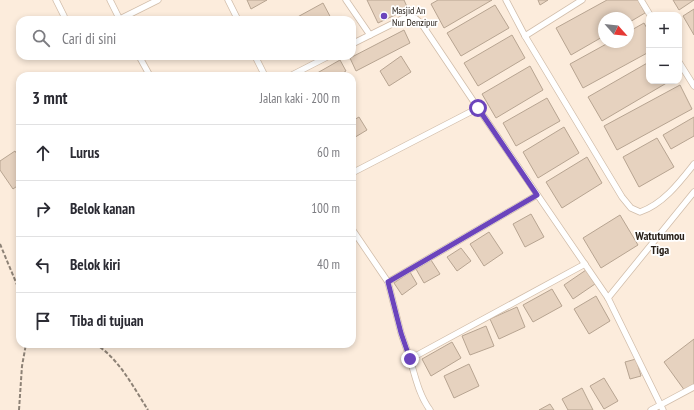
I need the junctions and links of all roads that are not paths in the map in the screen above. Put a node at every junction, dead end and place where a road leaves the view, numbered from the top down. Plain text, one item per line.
1 (56, 0) edge
2 (110, 0) edge
3 (158, 0) edge
4 (228, 0) edge
5 (346, 0) edge
6 (506, 0) edge
7 (582, 0) edge
8 (641, 0) edge
9 (648, 12) edge
10 (64, 16) dead end
11 (118, 16) edge
12 (128, 16) edge
13 (236, 16) edge
14 (370, 35) junction
15 (525, 36) junction
16 (356, 42) edge
17 (141, 60) edge
18 (257, 60) edge
19 (321, 60) edge
20 (682, 67) edge
21 (148, 72) edge
22 (263, 72) edge
23 (298, 72) edge
24 (694, 86) edge
25 (478, 108) junction
26 (694, 164) edge
27 (356, 171) edge
28 (694, 192) edge
29 (537, 195) junction
30 (356, 235) edge
31 (585, 264) junction
32 (388, 282) junction
33 (608, 298) junction
34 (410, 359) junction
35 (694, 388) edge
36 (661, 408) edge
37 (430, 410) edge
38 (651, 410) edge

1 - 10 lane
2 - 11 lane
3 - 12 lane
4 - 13 lane
5 - 14 lane
6 - 15 lane
7 - 15 lane
8 - 9 lane
14 - 16 lane
14 - 25 lane
15 - 26 lane
17 - 21 lane
18 - 22 lane
19 - 23 lane
20 - 24 lane
25 - 27 lane
25 - 29 lane
28 - 33 lane
29 - 31 lane
29 - 32 lane
30 - 32 lane
31 - 33 lane
31 - 34 lane
32 - 34 lane
33 - 36 lane
34 - 37 lane
35 - 36 lane
36 - 38 lane

